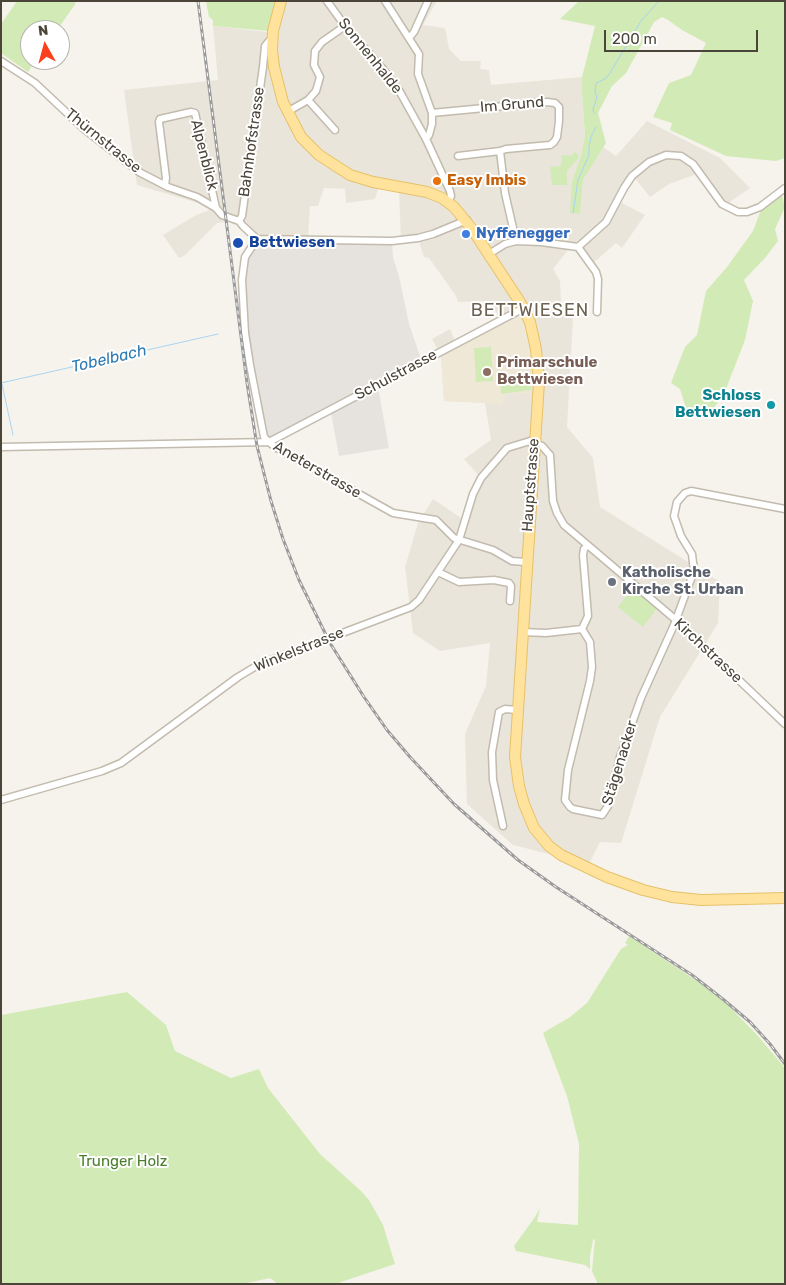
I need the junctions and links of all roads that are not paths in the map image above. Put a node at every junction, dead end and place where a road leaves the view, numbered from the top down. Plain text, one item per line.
1 (281, 1) edge
2 (327, 1) edge
3 (385, 1) edge
4 (428, 1) edge
5 (345, 26) junction
6 (410, 37) junction
7 (272, 41) junction
8 (1, 61) edge
9 (308, 100) junction
10 (287, 112) junction
11 (432, 113) junction
12 (335, 130) dead end
13 (426, 139) junction
14 (500, 151) junction
15 (458, 156) dead end
16 (164, 184) junction
17 (785, 188) edge
18 (448, 202) junction
19 (216, 208) junction
20 (466, 220) junction
21 (239, 221) junction
22 (257, 239) junction
23 (516, 241) junction
24 (578, 247) junction
25 (489, 254) junction
26 (524, 308) junction
27 (597, 312) dead end
28 (268, 442) junction
29 (534, 442) junction
30 (1, 447) edge
31 (785, 509) edge
32 (459, 540) junction
33 (587, 546) junction
34 (526, 562) junction
35 (438, 572) junction
36 (510, 601) dead end
37 (676, 620) junction
38 (582, 629) junction
39 (522, 632) junction
40 (517, 710) junction
41 (785, 724) edge
42 (1, 800) edge
43 (503, 826) dead end
44 (785, 898) edge

1 - 7 main road, Hauptstrasse
2 - 5 street, Sonnenhalde
3 - 6 street, Sonnenhalde
4 - 6 street
5 - 9 street
5 - 13 street, Sonnenhalde
6 - 11 street, Sonnenhalde
7 - 10 main road, Hauptstrasse
7 - 21 street, Bahnhofstrasse
8 - 16 street, Thürnstrasse
9 - 10 street
9 - 12 street
10 - 18 main road, Hauptstrasse
11 - 13 street
11 - 14 street, Im Grund
13 - 18 street, Sonnenhalde
14 - 15 street, Im Grund
14 - 23 street
16 - 19 street, Thürnstrasse
16 - 19 street, Alpenblick
17 - 24 street
18 - 20 main road, Hauptstrasse
19 - 21 street, Thürnstrasse
20 - 22 street
20 - 25 main road, Hauptstrasse
21 - 22 street
22 - 28 street
23 - 24 street
23 - 25 street
24 - 27 street
25 - 26 main road, Hauptstrasse
26 - 28 street, Schulstrasse
26 - 29 main road, Hauptstrasse
28 - 30 street, Aneterstrasse
28 - 32 street, Aneterstrasse
29 - 32 street, Winkelstrasse
29 - 33 street, Kirchstrasse
29 - 34 main road, Hauptstrasse
31 - 37 street
32 - 34 street, Aneterstrasse
32 - 35 street, Winkelstrasse
33 - 37 street, Kirchstrasse
33 - 38 street
34 - 39 main road, Hauptstrasse
35 - 36 street
35 - 42 street, Winkelstrasse
37 - 38 street, Stägenacker
37 - 41 street, Kirchstrasse
38 - 39 street
39 - 40 main road, Hauptstrasse
40 - 43 street
40 - 44 main road, Hauptstrasse

